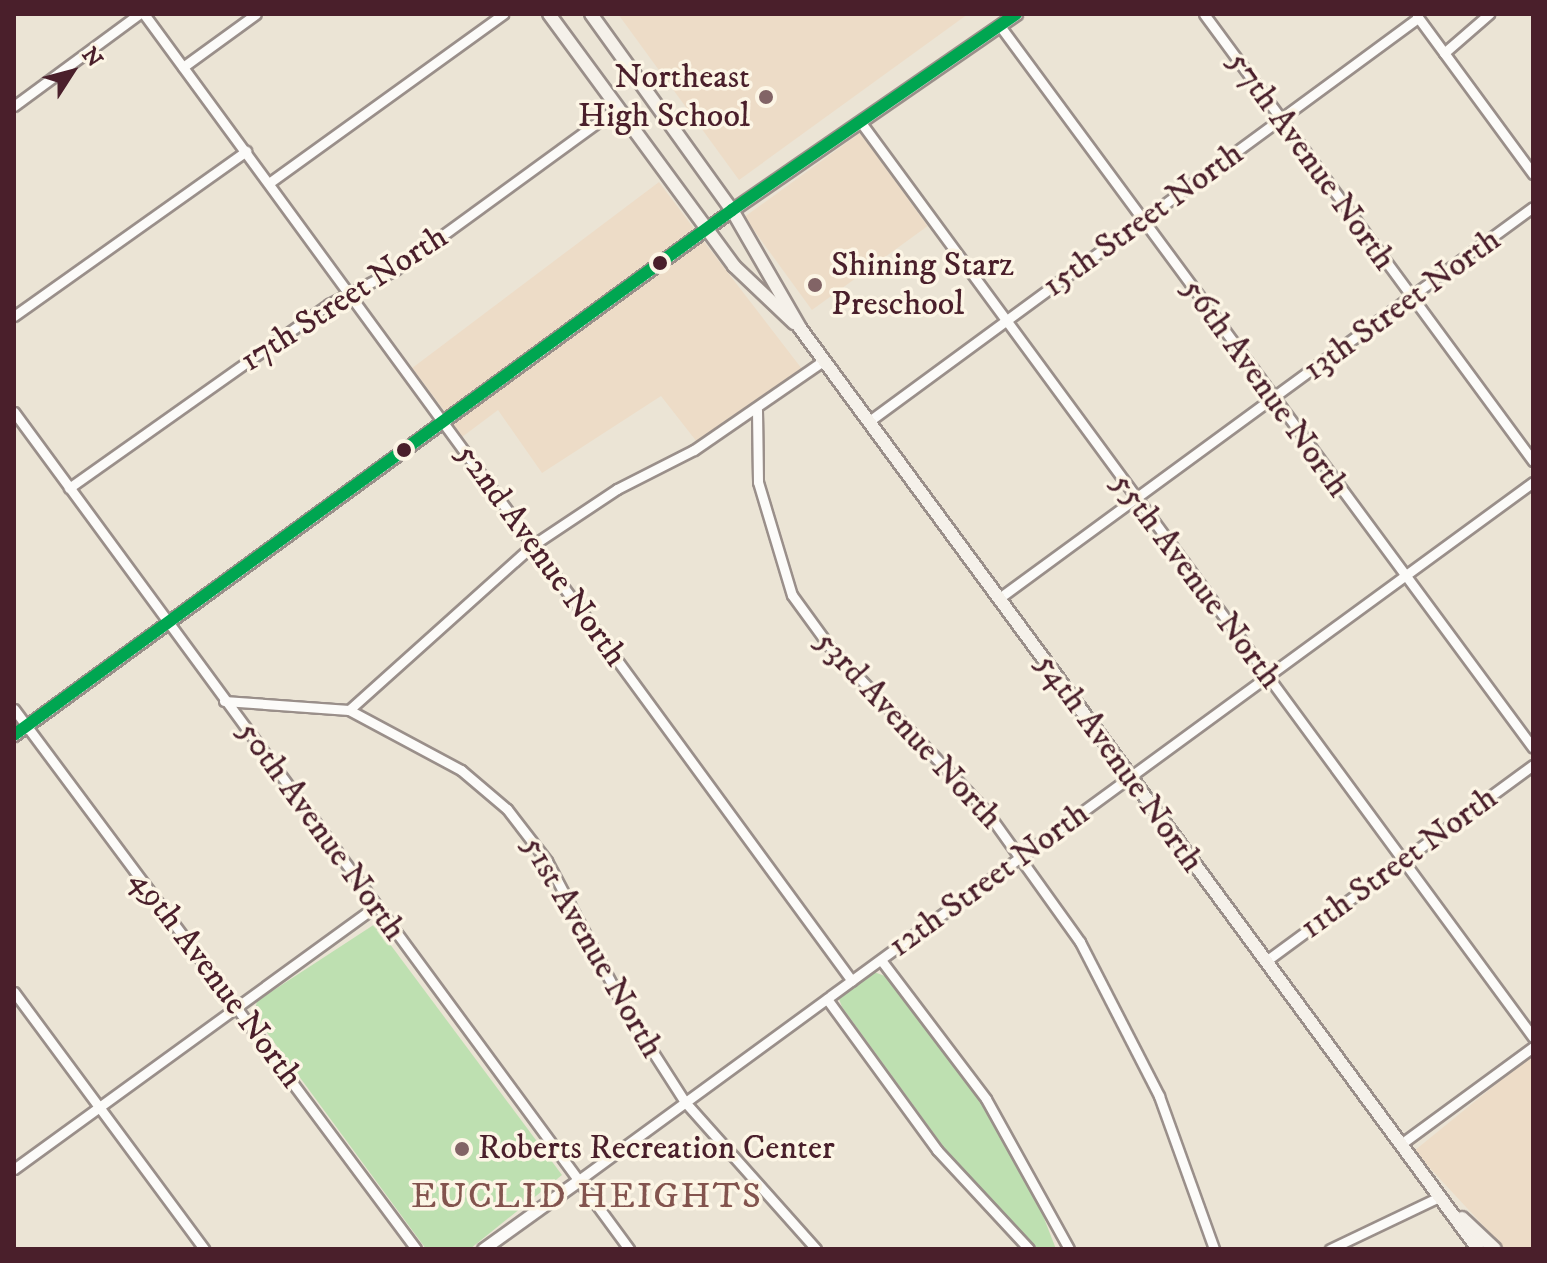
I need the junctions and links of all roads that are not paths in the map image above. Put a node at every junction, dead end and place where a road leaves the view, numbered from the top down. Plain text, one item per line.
1 (141, 14) edge
2 (256, 14) edge
3 (503, 14) edge
4 (549, 14) edge
5 (591, 14) edge
6 (1016, 14) edge
7 (1204, 14) edge
8 (1489, 14) edge
9 (1417, 16) edge
10 (1000, 26) junction
11 (1444, 53) junction
12 (183, 67) junction
13 (14, 106) edge
14 (617, 108) junction
15 (1281, 119) junction
16 (862, 124) junction
17 (246, 151) junction
18 (1533, 174) edge
19 (269, 183) junction
20 (1533, 207) edge
21 (732, 210) junction
22 (1143, 220) junction
23 (707, 228) junction
24 (350, 293) junction
25 (1411, 298) junction
26 (14, 316) edge
27 (1005, 321) junction
28 (800, 328) junction
29 (823, 361) junction
30 (1274, 399) junction
31 (757, 410) junction
32 (14, 412) edge
33 (443, 421) junction
34 (868, 422) junction
35 (1533, 461) edge
36 (1533, 482) edge
37 (69, 488) junction
38 (1134, 498) junction
39 (533, 545) junction
40 (1404, 578) junction
41 (998, 599) junction
42 (167, 623) junction
43 (1268, 677) junction
44 (224, 701) junction
45 (14, 709) edge
46 (349, 710) junction
47 (26, 726) junction
48 (14, 735) edge
49 (1533, 748) edge
50 (1533, 765) edge
51 (1129, 777) junction
52 (1022, 857) junction
53 (1404, 860) junction
54 (376, 906) junction
55 (881, 960) junction
56 (1266, 961) junction
57 (852, 981) junction
58 (14, 992) edge
59 (827, 999) junction
60 (237, 1006) junction
61 (1533, 1037) edge
62 (1533, 1047) edge
63 (685, 1102) junction
64 (98, 1107) junction
65 (1401, 1144) junction
66 (14, 1169) edge
67 (579, 1180) junction
68 (1439, 1197) junction
69 (204, 1249) edge
70 (416, 1249) edge
71 (483, 1249) edge
72 (629, 1249) edge
73 (816, 1249) edge
74 (1029, 1249) edge
75 (1069, 1249) edge
76 (1214, 1249) edge
77 (1330, 1249) edge
78 (1478, 1249) edge
79 (1495, 1249) edge

1 - 12 street, 52nd Avenue North
1 - 13 street
2 - 12 street
3 - 19 street
4 - 14 main road, 54th Avenue North
5 - 21 main road, 54th Avenue North
6 - 10 street
7 - 15 street, 57th Avenue North
8 - 11 street
9 - 11 street
9 - 15 street, 15th Street North
10 - 16 street
10 - 22 street, 56th Avenue North
11 - 18 street
12 - 17 street, 52nd Avenue North
14 - 23 main road, 54th Avenue North
14 - 24 street, 17th Street North
15 - 22 street, 15th Street North
15 - 25 street, 57th Avenue North
16 - 21 street
16 - 27 street, 55th Avenue North
17 - 19 street, 52nd Avenue North
17 - 26 street
19 - 24 street, 52nd Avenue North
20 - 25 street, 13th Street North
21 - 23 street
21 - 28 main road, 54th Avenue North
22 - 27 street, 15th Street North
22 - 30 street, 56th Avenue North
23 - 28 main road, 54th Avenue North
23 - 33 street
24 - 33 street, 52nd Avenue North
24 - 37 street, 17th Street North
25 - 30 street, 13th Street North
25 - 35 street, 57th Avenue North
27 - 34 street, 15th Street North
27 - 38 street, 55th Avenue North
28 - 29 main road, 54th Avenue North
29 - 31 street
29 - 34 main road, 54th Avenue North
30 - 38 street, 13th Street North
30 - 40 street, 56th Avenue North
31 - 39 street
31 - 52 street, 53rd Avenue North
32 - 37 street, 50th Avenue North
33 - 39 street, 52nd Avenue North
33 - 42 street
34 - 41 main road, 54th Avenue North
36 - 40 street, 12th Street North
37 - 42 street, 50th Avenue North
38 - 41 street, 13th Street North
38 - 43 street, 55th Avenue North
39 - 46 street
39 - 57 street, 52nd Avenue North
40 - 43 street, 12th Street North
40 - 49 street, 56th Avenue North
41 - 51 main road, 54th Avenue North
42 - 44 street, 50th Avenue North
42 - 47 street
43 - 51 street, 12th Street North
43 - 53 street, 55th Avenue North
44 - 46 street, 51st Avenue North
44 - 54 street, 50th Avenue North
45 - 47 street, 49th Avenue North
46 - 63 street, 51st Avenue North
47 - 48 street
47 - 60 street, 49th Avenue North
50 - 53 street, 11th Street North
51 - 52 street, 12th Street North
51 - 56 main road, 54th Avenue North
52 - 55 street, 12th Street North
52 - 76 street, 53rd Avenue North
53 - 56 street, 11th Street North
53 - 61 street, 55th Avenue North
54 - 60 street
54 - 67 street, 50th Avenue North
55 - 57 street, 12th Street North
55 - 75 street
56 - 65 main road, 54th Avenue North
57 - 59 street, 12th Street North
58 - 64 street
59 - 63 street, 12th Street North
59 - 74 street
60 - 64 street
60 - 70 street, 49th Avenue North
62 - 65 street
63 - 67 street, 12th Street North
63 - 73 street, 51st Avenue North
64 - 66 street
64 - 69 street
65 - 68 main road, 54th Avenue North
67 - 71 street, 12th Street North
67 - 72 street, 50th Avenue North
68 - 77 street
68 - 78 main road, 54th Avenue North
68 - 79 main road, 54th Avenue North

